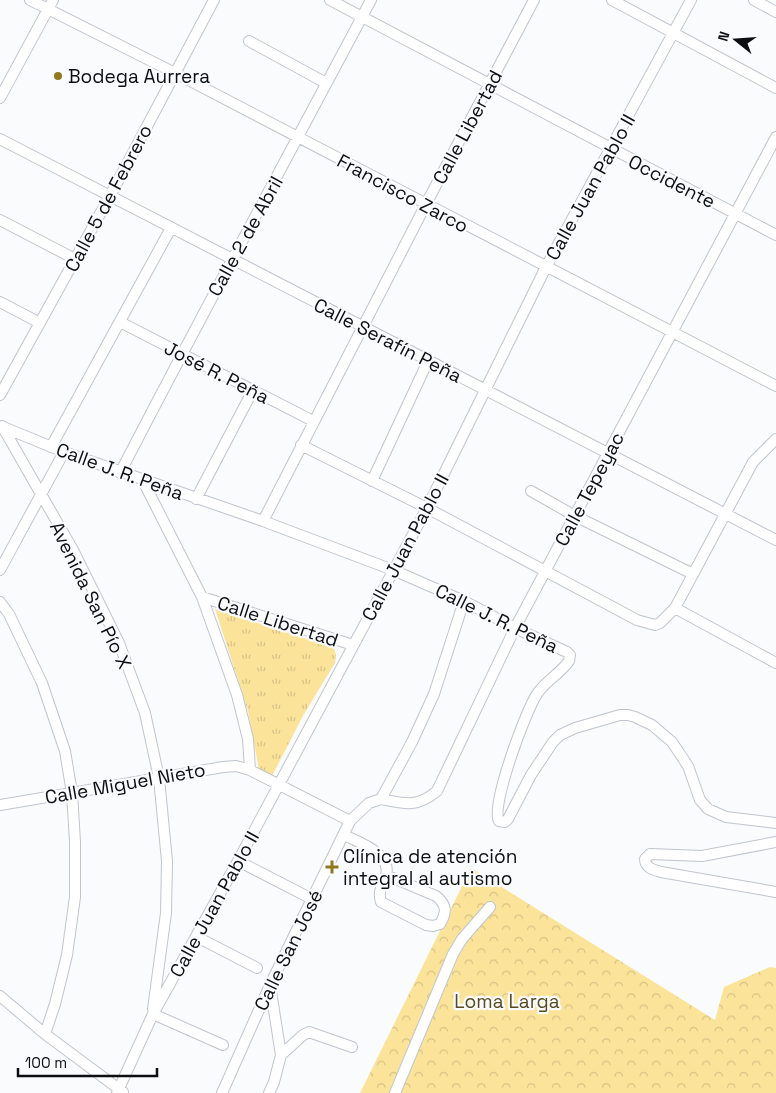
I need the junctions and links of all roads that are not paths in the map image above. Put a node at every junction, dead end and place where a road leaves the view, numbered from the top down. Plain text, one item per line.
1 (30, 0) edge
2 (214, 0) edge
3 (330, 0) edge
4 (371, 0) edge
5 (534, 0) edge
6 (612, 0) edge
7 (691, 0) edge
8 (754, 0) edge
9 (51, 5) edge
10 (776, 12) edge
11 (362, 17) junction
12 (674, 33) junction
13 (249, 41) dead end
14 (175, 73) junction
15 (326, 84) junction
16 (489, 84) junction
17 (776, 88) edge
18 (0, 98) edge
19 (776, 137) edge
20 (298, 138) junction
21 (0, 139) edge
22 (611, 149) junction
23 (110, 196) junction
24 (426, 204) junction
25 (735, 214) junction
26 (0, 220) edge
27 (171, 228) junction
28 (776, 235) edge
29 (75, 259) junction
30 (231, 259) junction
31 (546, 267) junction
32 (0, 302) edge
33 (120, 322) junction
34 (40, 323) junction
35 (362, 327) junction
36 (672, 332) junction
37 (181, 354) junction
38 (428, 361) junction
39 (776, 386) edge
40 (253, 390) junction
41 (484, 391) junction
42 (0, 395) edge
43 (313, 421) junction
44 (1, 425) edge
45 (776, 439) edge
46 (301, 445) junction
47 (52, 447) junction
48 (64, 452) junction
49 (607, 454) junction
50 (120, 473) junction
51 (143, 481) junction
52 (372, 481) junction
53 (531, 491) dead end
54 (41, 496) junction
55 (196, 499) junction
56 (427, 508) junction
57 (725, 514) junction
58 (575, 516) junction
59 (263, 521) junction
60 (776, 540) edge
61 (0, 570) edge
62 (393, 570) junction
63 (545, 571) junction
64 (693, 574) junction
65 (202, 597) junction
66 (464, 600) junction
67 (0, 602) edge
68 (675, 608) junction
69 (515, 628) junction
70 (353, 646) junction
71 (776, 663) edge
72 (250, 770) junction
73 (159, 778) junction
74 (278, 785) junction
75 (72, 793) junction
76 (381, 799) junction
77 (0, 805) edge
78 (350, 821) junction
79 (776, 823) edge
80 (344, 835) junction
81 (776, 842) edge
82 (238, 861) junction
83 (386, 875) junction
84 (776, 892) edge
85 (312, 899) junction
86 (490, 907) dead end
87 (197, 937) junction
88 (257, 968) dead end
89 (270, 984) junction
90 (0, 996) edge
91 (153, 1014) junction
92 (45, 1034) junction
93 (223, 1045) dead end
94 (352, 1047) dead end
95 (281, 1056) junction
96 (120, 1092) edge
97 (222, 1093) edge
98 (269, 1093) edge
99 (395, 1093) edge

1 - 9 street, Francisco Zarco
2 - 14 street, Calle 5 de Febrero
3 - 11 street, Occidente
4 - 11 street, Calle 2 de Abril
5 - 16 street, Calle Libertad
6 - 12 street
7 - 12 street, Calle Juan Pablo II
8 - 10 street
9 - 14 street, Francisco Zarco
9 - 18 street
11 - 15 street, Calle 2 de Abril
11 - 16 street, Occidente
12 - 17 street
12 - 22 street, Calle Juan Pablo II
13 - 15 street
14 - 20 street, Francisco Zarco
14 - 23 street, Calle 5 de Febrero
15 - 20 street, Calle 2 de Abril
16 - 22 street, Occidente
16 - 24 street, Calle Libertad
19 - 25 street, Calle Tepeyac
20 - 24 street, Francisco Zarco
20 - 30 street, Calle 2 de Abril
21 - 23 street, Calle Serafín Peña
22 - 25 street, Occidente
22 - 31 street, Calle Juan Pablo II
23 - 27 street, Calle Serafín Peña
23 - 29 street, Calle 5 de Febrero
24 - 31 street, Francisco Zarco
24 - 35 street, Calle Libertad
25 - 28 street, Occidente
25 - 36 street, Calle Tepeyac
26 - 29 street
27 - 30 street, Calle Serafín Peña
27 - 33 street
29 - 34 street, Calle 5 de Febrero
30 - 35 street, Calle Serafín Peña
30 - 37 street, Calle 2 de Abril
31 - 36 street, Francisco Zarco
31 - 41 street, Calle Juan Pablo II
32 - 34 street
33 - 37 street, José R. Peña
33 - 47 street
34 - 42 street, Calle 5 de Febrero
35 - 38 street, Calle Serafín Peña
35 - 43 street, Calle Libertad
36 - 39 street, Francisco Zarco
36 - 49 street, Calle Tepeyac
37 - 40 street, José R. Peña
37 - 50 street, Calle 2 de Abril
38 - 41 street, Calle Serafín Peña
38 - 52 street
40 - 43 street, José R. Peña
40 - 55 street
41 - 49 street, Calle Serafín Peña
41 - 56 street, Calle Juan Pablo II
43 - 46 street, Calle Libertad
44 - 47 street, Calle J. R. Peña
44 - 54 street, Avenida San Pío X
45 - 57 street
46 - 52 street
46 - 59 street, Calle Libertad
47 - 48 street, Calle J. R. Peña
48 - 50 street, Calle J. R. Peña
48 - 54 street
49 - 57 street, Calle Serafín Peña
49 - 58 street, Calle Tepeyac
50 - 51 street, Calle J. R. Peña
51 - 55 street, Calle J. R. Peña
51 - 65 street
52 - 56 street
53 - 58 street
54 - 61 street
54 - 73 street, Avenida San Pío X
55 - 59 street, Calle J. R. Peña
56 - 62 street, Calle Juan Pablo II
56 - 63 street
57 - 60 street, Calle Serafín Peña
57 - 64 street
58 - 63 street, Calle Tepeyac
58 - 64 street
59 - 62 street, Calle J. R. Peña
62 - 66 street, Calle J. R. Peña
62 - 70 street, Calle Juan Pablo II
63 - 68 street
63 - 69 street, Calle Tepeyac
64 - 68 street
65 - 70 street, Calle Libertad
65 - 72 street
66 - 69 street, Calle J. R. Peña
66 - 76 street
67 - 75 street
68 - 71 street
69 - 76 street, Calle Tepeyac
69 - 79 street, Calle J. R. Peña
70 - 74 street, Calle Juan Pablo II
72 - 73 street, Calle Miguel Nieto
72 - 74 street, Calle Miguel Nieto
73 - 75 street, Calle Miguel Nieto
73 - 91 street, Avenida San Pío X
74 - 78 street, Calle Miguel Nieto
74 - 82 street, Calle Juan Pablo II
75 - 77 street, Calle Miguel Nieto
75 - 92 street
76 - 78 street, Calle San José
78 - 80 street, Calle San José
80 - 83 street
80 - 85 street, Calle San José
81 - 84 street
82 - 85 street
82 - 87 street, Calle Juan Pablo II
83 - 83 street
85 - 89 street, Calle San José
86 - 99 street
87 - 88 street
87 - 91 street, Calle Juan Pablo II
89 - 95 street
89 - 97 street, Calle San José
90 - 92 street
91 - 93 street
91 - 96 street, Calle Juan Pablo II
92 - 96 street
94 - 95 street
95 - 98 street

